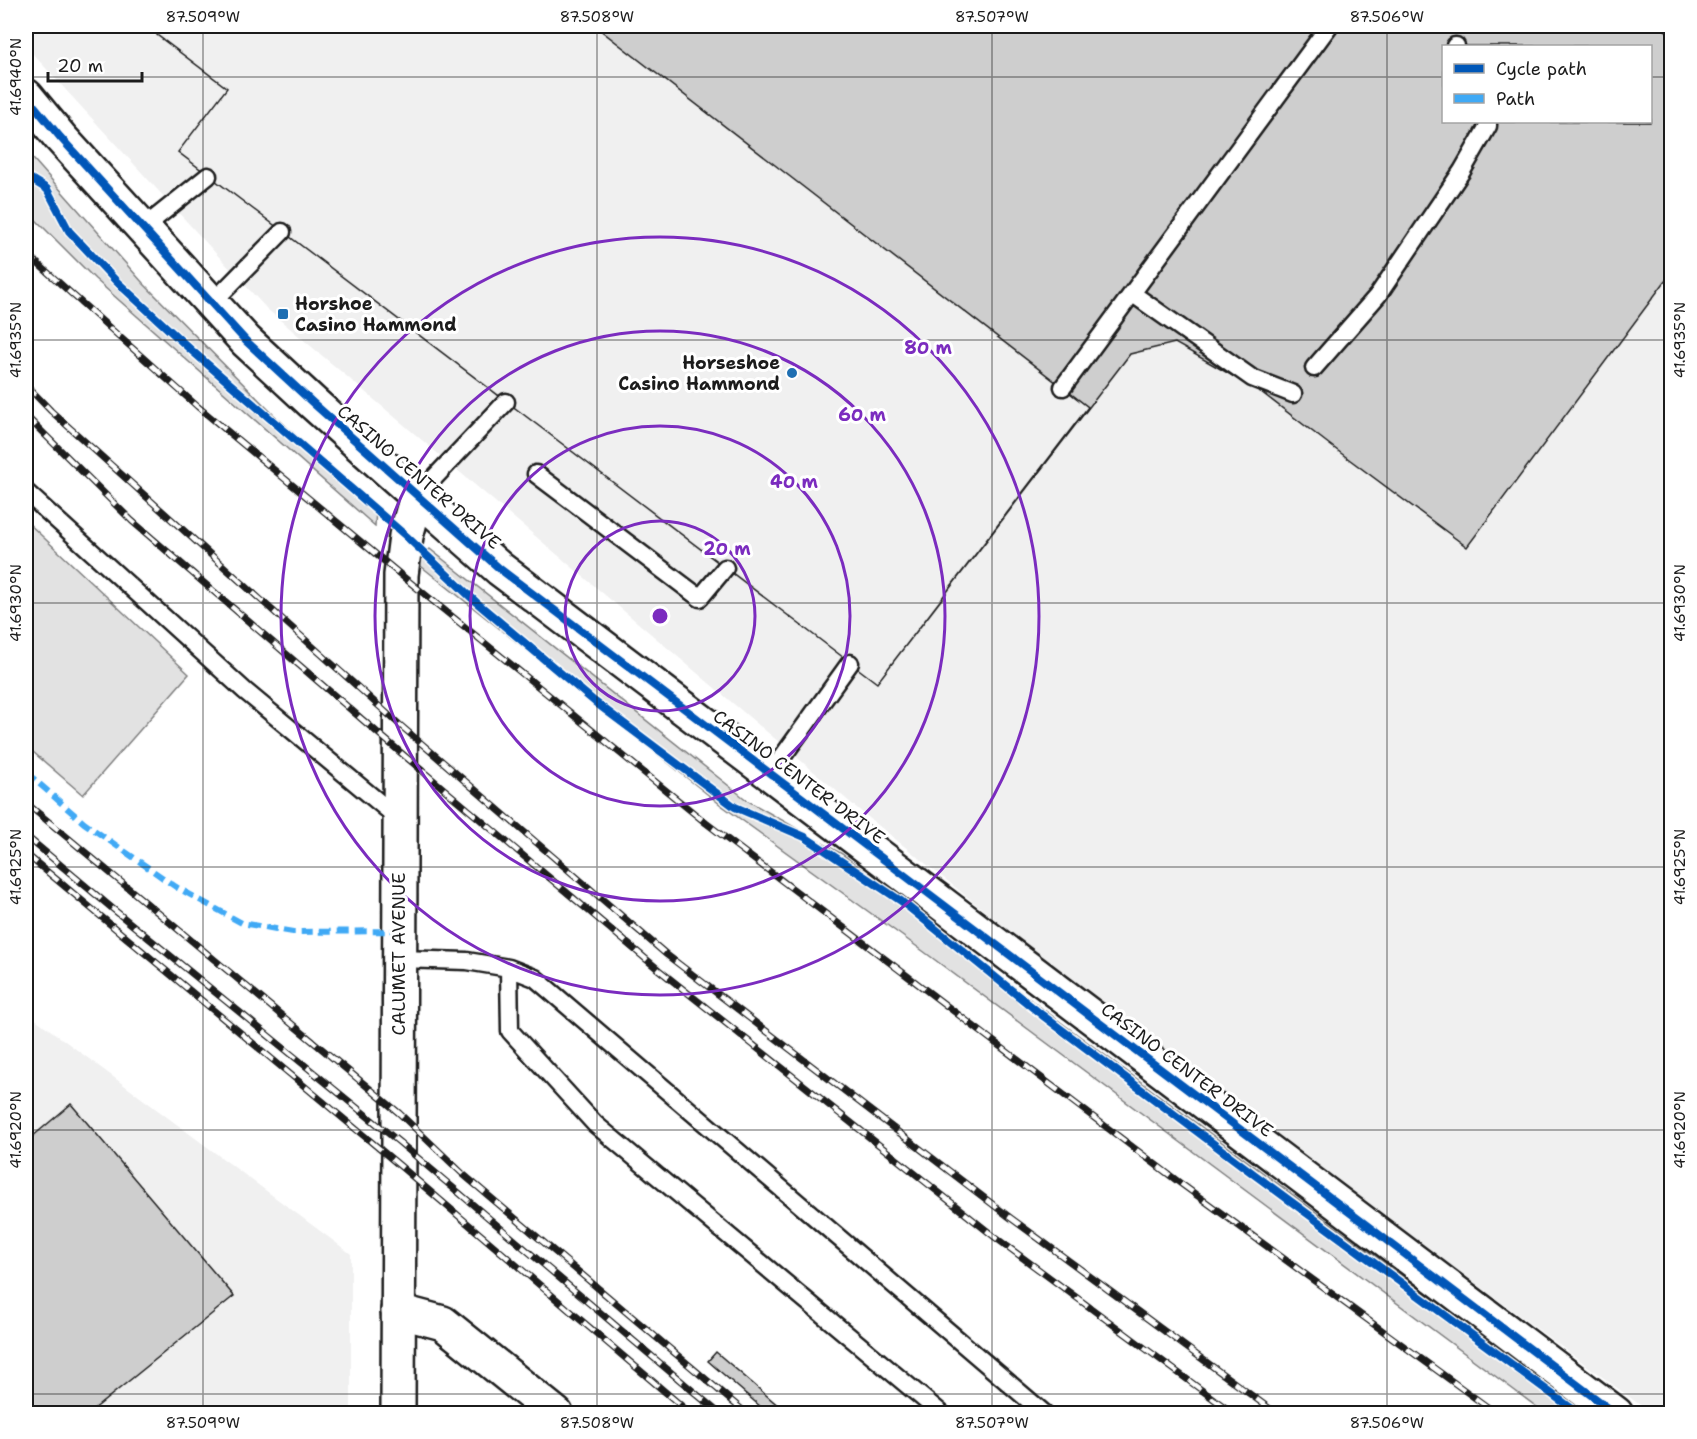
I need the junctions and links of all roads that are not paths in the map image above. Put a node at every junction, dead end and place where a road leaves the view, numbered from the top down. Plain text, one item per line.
1 (1329, 26) edge
2 (26, 96) edge
3 (1488, 123) edge
4 (208, 176) dead end
5 (143, 228) junction
6 (282, 231) dead end
7 (1133, 294) junction
8 (212, 303) junction
9 (1314, 368) dead end
10 (1063, 387) dead end
11 (1293, 394) dead end
12 (506, 402) dead end
13 (536, 474) dead end
14 (26, 492) edge
15 (417, 496) junction
16 (725, 568) dead end
17 (850, 663) dead end
18 (770, 774) junction
19 (400, 820) junction
20 (399, 960) junction
21 (508, 968) junction
22 (398, 1311) junction
23 (398, 1413) edge
24 (556, 1413) edge
25 (942, 1413) edge
26 (1045, 1413) edge
27 (1616, 1413) edge

1 - 7 lane
2 - 5 street, CASINO CENTER DRIVE
3 - 9 lane
4 - 5 lane
5 - 8 street, CASINO CENTER DRIVE
6 - 8 lane
7 - 10 lane
7 - 11 lane
8 - 15 street, CASINO CENTER DRIVE
12 - 15 lane
13 - 16 lane
14 - 19 lane
15 - 18 street, CASINO CENTER DRIVE
15 - 19 street, CALUMET AVENUE
17 - 18 lane
18 - 27 street, CASINO CENTER DRIVE
19 - 20 street, CALUMET AVENUE
20 - 21 lane
20 - 22 street, CALUMET AVENUE
21 - 25 lane
21 - 26 lane
22 - 23 street, CALUMET AVENUE
22 - 24 street

